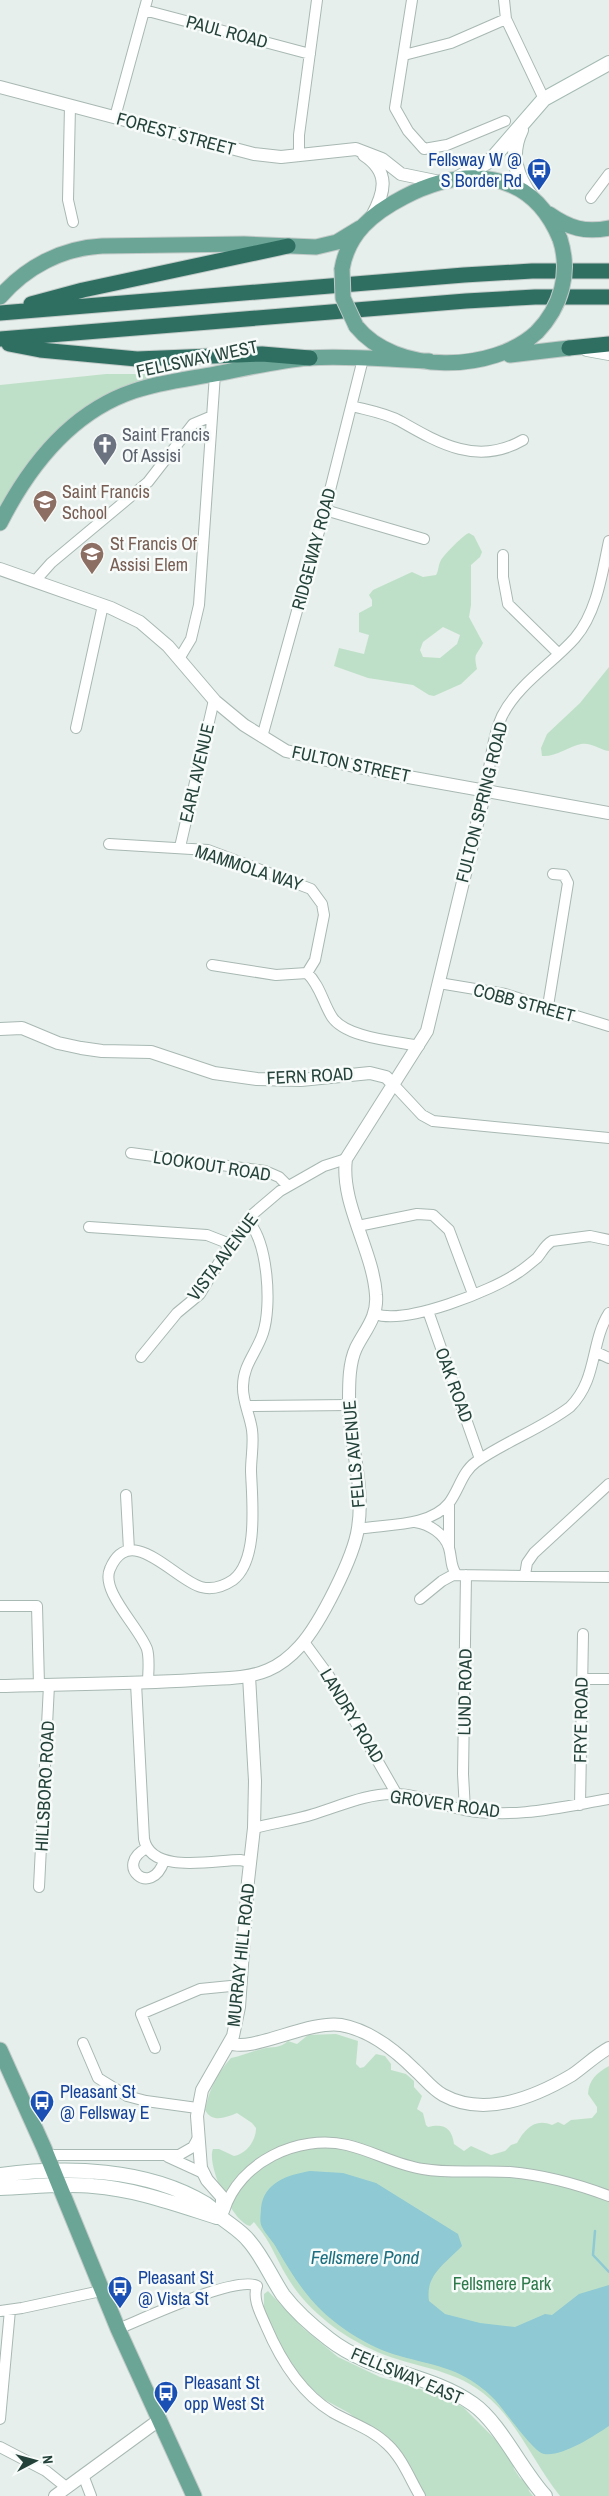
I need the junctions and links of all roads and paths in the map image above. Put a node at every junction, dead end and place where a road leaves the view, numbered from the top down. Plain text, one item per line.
1 (317, 0) edge
2 (412, 0) edge
3 (504, 0) edge
4 (146, 5) edge
5 (506, 19) junction
6 (310, 54) junction
7 (404, 55) junction
8 (609, 63) edge
9 (0, 87) edge
10 (544, 98) junction
11 (70, 106) junction
12 (115, 117) junction
13 (525, 120) junction
14 (505, 121) dead end
15 (356, 149) junction
16 (299, 155) junction
17 (609, 174) edge
18 (450, 180) junction
19 (591, 198) dead end
20 (537, 204) junction
21 (372, 216) junction
22 (73, 222) dead end
23 (360, 228) junction
24 (609, 228) edge
25 (288, 246) junction
26 (609, 270) edge
27 (0, 297) edge
28 (609, 297) edge
29 (3, 312) edge
30 (0, 341) edge
31 (609, 344) edge
32 (569, 348) junction
33 (609, 353) edge
34 (310, 358) junction
35 (363, 359) junction
36 (481, 359) junction
37 (429, 361) junction
38 (215, 374) junction
39 (352, 406) junction
40 (212, 416) junction
41 (523, 440) dead end
42 (325, 510) junction
43 (0, 523) edge
44 (424, 539) dead end
45 (609, 541) edge
46 (503, 555) dead end
47 (0, 569) edge
48 (35, 581) junction
49 (103, 605) junction
50 (558, 653) junction
51 (179, 659) junction
52 (214, 700) junction
53 (76, 728) dead end
54 (262, 737) junction
55 (485, 791) junction
56 (609, 813) edge
57 (109, 844) dead end
58 (180, 847) junction
59 (553, 874) dead end
60 (212, 965) dead end
61 (307, 973) junction
62 (439, 983) junction
63 (548, 1006) junction
64 (609, 1026) edge
65 (0, 1029) edge
66 (419, 1046) junction
67 (394, 1085) junction
68 (609, 1138) edge
69 (132, 1153) dead end
70 (346, 1159) junction
71 (288, 1186) junction
72 (248, 1221) junction
73 (358, 1226) junction
74 (89, 1227) dead end
75 (609, 1240) edge
76 (230, 1244) junction
77 (472, 1294) junction
78 (428, 1311) junction
79 (375, 1314) junction
80 (609, 1314) edge
81 (596, 1352) junction
82 (141, 1357) dead end
83 (609, 1358) edge
84 (349, 1405) junction
85 (246, 1406) junction
86 (480, 1459) junction
87 (609, 1484) edge
88 (126, 1495) dead end
89 (449, 1503) junction
90 (415, 1522) junction
91 (358, 1529) junction
92 (449, 1549) junction
93 (129, 1550) junction
94 (462, 1575) junction
95 (525, 1575) junction
96 (609, 1577) edge
97 (420, 1599) dead end
98 (0, 1606) edge
99 (583, 1634) dead end
100 (304, 1642) junction
101 (249, 1676) junction
102 (582, 1679) junction
103 (609, 1679) edge
104 (142, 1683) junction
105 (44, 1685) junction
106 (0, 1686) edge
107 (396, 1794) junction
108 (609, 1800) edge
109 (580, 1806) junction
110 (465, 1810) junction
111 (254, 1828) junction
112 (147, 1848) junction
113 (164, 1861) junction
114 (250, 1862) junction
115 (39, 1887) dead end
116 (241, 1985) junction
117 (83, 2043) dead end
118 (230, 2043) junction
119 (155, 2048) dead end
120 (609, 2048) edge
121 (0, 2050) edge
122 (197, 2108) junction
123 (198, 2138) junction
124 (46, 2155) junction
125 (162, 2155) junction
126 (52, 2169) junction
127 (203, 2173) junction
128 (0, 2175) edge
129 (58, 2184) junction
130 (0, 2188) edge
131 (609, 2196) edge
132 (222, 2218) junction
133 (272, 2275) junction
134 (257, 2286) junction
135 (101, 2291) junction
136 (5, 2310) edge
137 (118, 2329) junction
138 (0, 2419) edge
139 (159, 2420) junction
140 (0, 2447) edge
141 (83, 2475) junction
142 (66, 2487) junction
143 (55, 2496) edge
144 (90, 2496) edge
145 (194, 2496) edge
146 (420, 2496) edge
147 (545, 2496) edge

1 - 6 street
2 - 7 street
3 - 5 street
4 - 6 street, PAUL ROAD
4 - 12 street
5 - 7 street
5 - 10 street
6 - 16 street
7 - 14 street
8 - 10 main road
9 - 11 street, FOREST STREET
10 - 13 main road
11 - 12 street, FOREST STREET
11 - 22 street
12 - 16 street, FOREST STREET
13 - 18 main road
13 - 20 main road
15 - 16 street, FOREST STREET
15 - 18 street, FOREST STREET
15 - 21 street
17 - 19 street
18 - 20 main road
18 - 21 main road
20 - 24 main road
20 - 36 main road, bridge
21 - 23 main road
23 - 25 main road
23 - 37 main road, bridge
25 - 27 main road
25 - 29 highway
26 - 29 highway
28 - 30 highway
30 - 34 highway
31 - 32 highway
32 - 33 main road
32 - 36 main road
34 - 35 main road, FELLSWAY WEST
34 - 38 main road, FELLSWAY WEST
35 - 37 main road, FELLSWAY WEST
35 - 39 street, RIDGEWAY ROAD
36 - 37 main road
38 - 40 street
38 - 43 main road, FELLSWAY WEST
39 - 41 street
39 - 42 street, RIDGEWAY ROAD
40 - 48 street
40 - 51 street
42 - 44 street
42 - 54 street, RIDGEWAY ROAD
45 - 50 street, FULTON SPRING ROAD
46 - 50 street
47 - 48 street, FULTON STREET
48 - 49 street, FULTON STREET
49 - 51 street, FULTON STREET
49 - 53 street
50 - 55 street, FULTON SPRING ROAD
51 - 52 street, FULTON STREET
52 - 54 street, FULTON STREET
52 - 58 street, EARL AVENUE
54 - 55 street, FULTON STREET
55 - 56 street, FULTON STREET
55 - 62 street, FULTON SPRING ROAD
57 - 58 street, MAMMOLA WAY
58 - 61 street, MAMMOLA WAY
59 - 63 street
60 - 61 street
61 - 66 street
62 - 63 street, COBB STREET
62 - 66 street, FULTON SPRING ROAD
63 - 64 street, COBB STREET
65 - 67 street, FERN ROAD
66 - 67 street, FULTON SPRING ROAD
67 - 68 street, FERN ROAD
67 - 70 street
69 - 71 street, LOOKOUT ROAD
70 - 71 street, VISTA AVENUE
70 - 73 street, FELLS AVENUE
71 - 72 street, VISTA AVENUE
72 - 76 street, VISTA AVENUE
72 - 85 street
73 - 77 street
73 - 79 street, FELLS AVENUE
74 - 76 street
75 - 77 street
76 - 82 street, VISTA AVENUE
77 - 78 street
78 - 79 street
78 - 86 street, OAK ROAD
79 - 84 street, FELLS AVENUE
80 - 81 street
81 - 83 street
81 - 86 street
84 - 85 street
84 - 91 street, FELLS AVENUE
85 - 93 street
86 - 89 street
87 - 95 street
88 - 93 street
89 - 90 street
89 - 92 street
90 - 91 street
90 - 92 street, LUND ROAD
91 - 100 street, FELLS AVENUE
92 - 94 street, LUND ROAD
93 - 104 street
94 - 95 street
94 - 97 street
94 - 110 street, LUND ROAD
95 - 96 street
98 - 105 street, HILLSBORO ROAD
99 - 102 street, FRYE ROAD
100 - 101 street, FELLS AVENUE
100 - 107 street, LANDRY ROAD
101 - 104 street, FELLS AVENUE
101 - 111 street, MURRAY HILL ROAD
102 - 103 street
102 - 109 street, FRYE ROAD
104 - 105 street, FELLS AVENUE
104 - 112 street
105 - 106 street, FELLS AVENUE
105 - 115 street, HILLSBORO ROAD
107 - 110 street, GROVER ROAD
107 - 111 street, GROVER ROAD
108 - 109 street, GROVER ROAD
109 - 110 street, GROVER ROAD
111 - 114 street, MURRAY HILL ROAD
112 - 113 street
112 - 113 street
113 - 114 street
114 - 116 street, MURRAY HILL ROAD
116 - 118 street, MURRAY HILL ROAD
116 - 119 street
117 - 122 street
118 - 120 street
118 - 122 street, MURRAY HILL ROAD
121 - 124 main road
122 - 123 street, MURRAY HILL ROAD
123 - 125 street
123 - 127 street, MURRAY HILL ROAD
124 - 125 street
124 - 126 main road
125 - 127 street
126 - 128 main road, FELLSWAY EAST
126 - 129 main road
126 - 132 main road, FELLSWAY EAST
127 - 132 street
129 - 130 main road, FELLSWAY EAST
129 - 132 main road, FELLSWAY EAST
129 - 135 main road
131 - 132 street
132 - 133 main road, FELLSWAY EAST
133 - 134 street
133 - 147 main road, FELLSWAY EAST
134 - 137 street
134 - 146 street
135 - 136 street
135 - 137 main road
136 - 138 street
137 - 139 main road
139 - 141 street
139 - 145 main road
140 - 142 street
141 - 142 street
141 - 144 street
142 - 143 street

